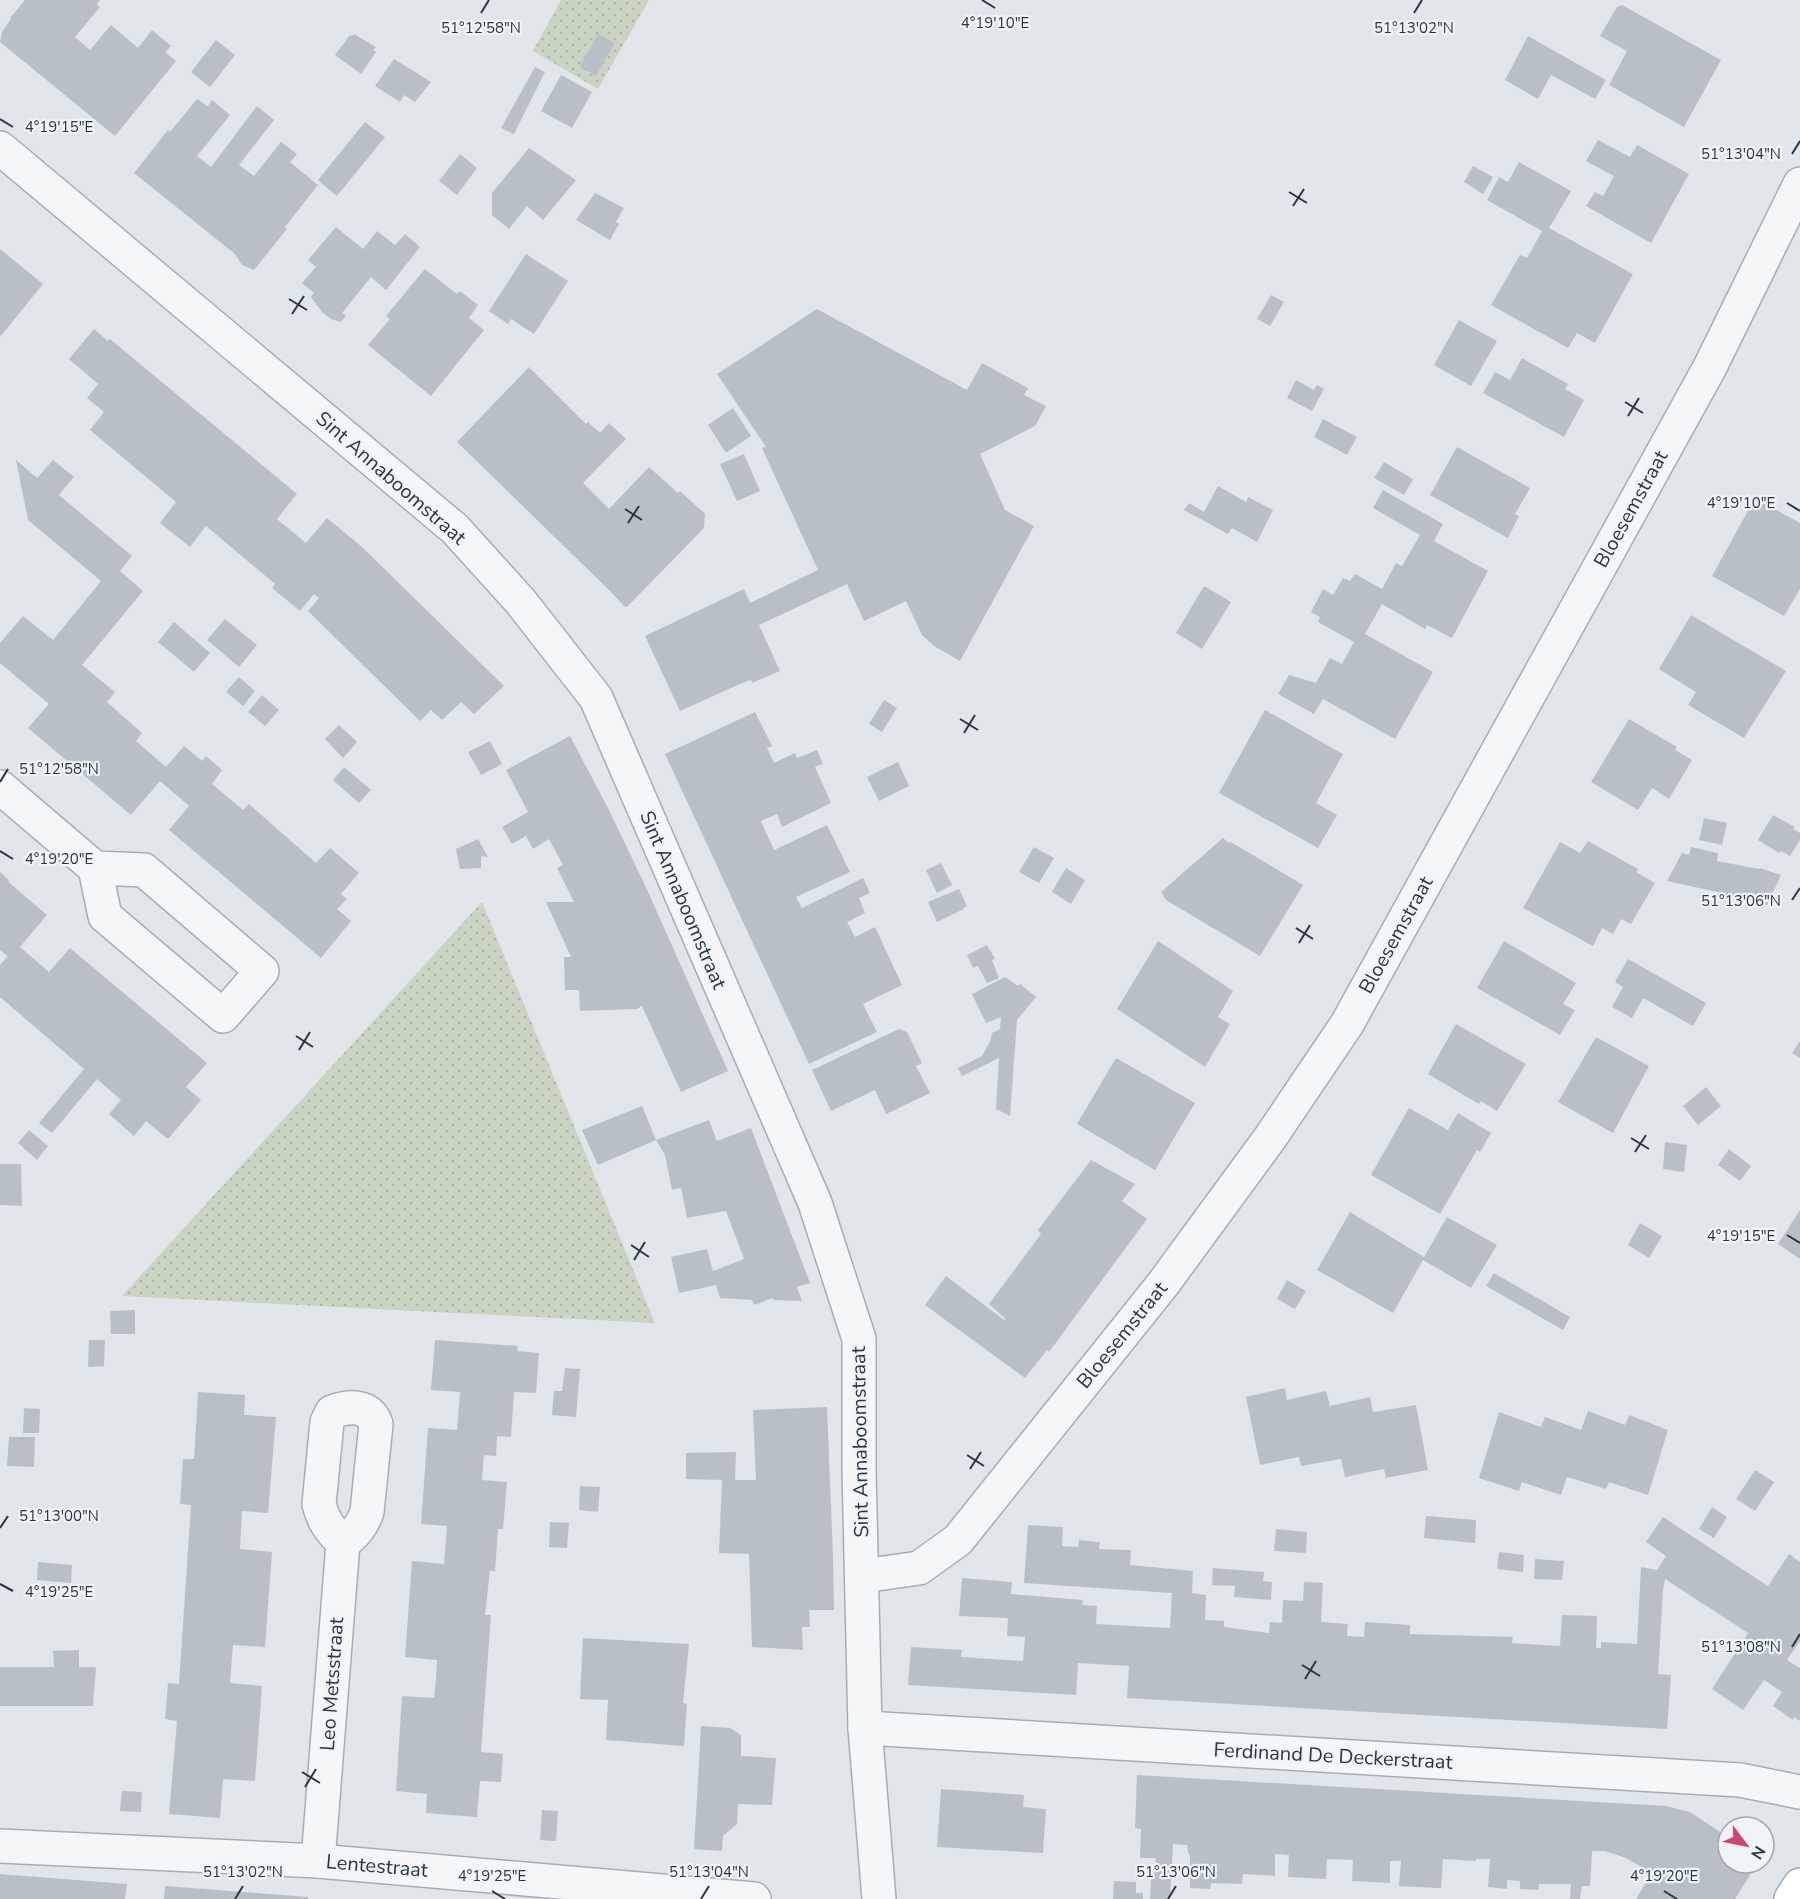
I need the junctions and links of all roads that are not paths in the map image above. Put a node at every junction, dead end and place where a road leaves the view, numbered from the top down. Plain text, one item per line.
1 (0, 148) edge
2 (1800, 184) edge
3 (0, 787) edge
4 (95, 868) junction
5 (343, 1543) dead end
6 (863, 1576) junction
7 (866, 1728) junction
8 (1800, 1792) edge
9 (0, 1846) edge
10 (318, 1861) junction
11 (1800, 1885) edge
12 (754, 1899) edge
13 (879, 1899) edge
14 (1791, 1899) edge

1 - 6 street, Sint Annaboomstraat
2 - 6 street, Bloesemstraat
3 - 4 street
4 - 4 street
5 - 10 street, Leo Metsstraat
6 - 7 street, Sint Annaboomstraat
7 - 8 street, Ferdinand De Deckerstraat
7 - 13 street, Sint Annaboomstraat
9 - 10 street, Lentestraat
10 - 12 street, Lentestraat
11 - 14 main road

